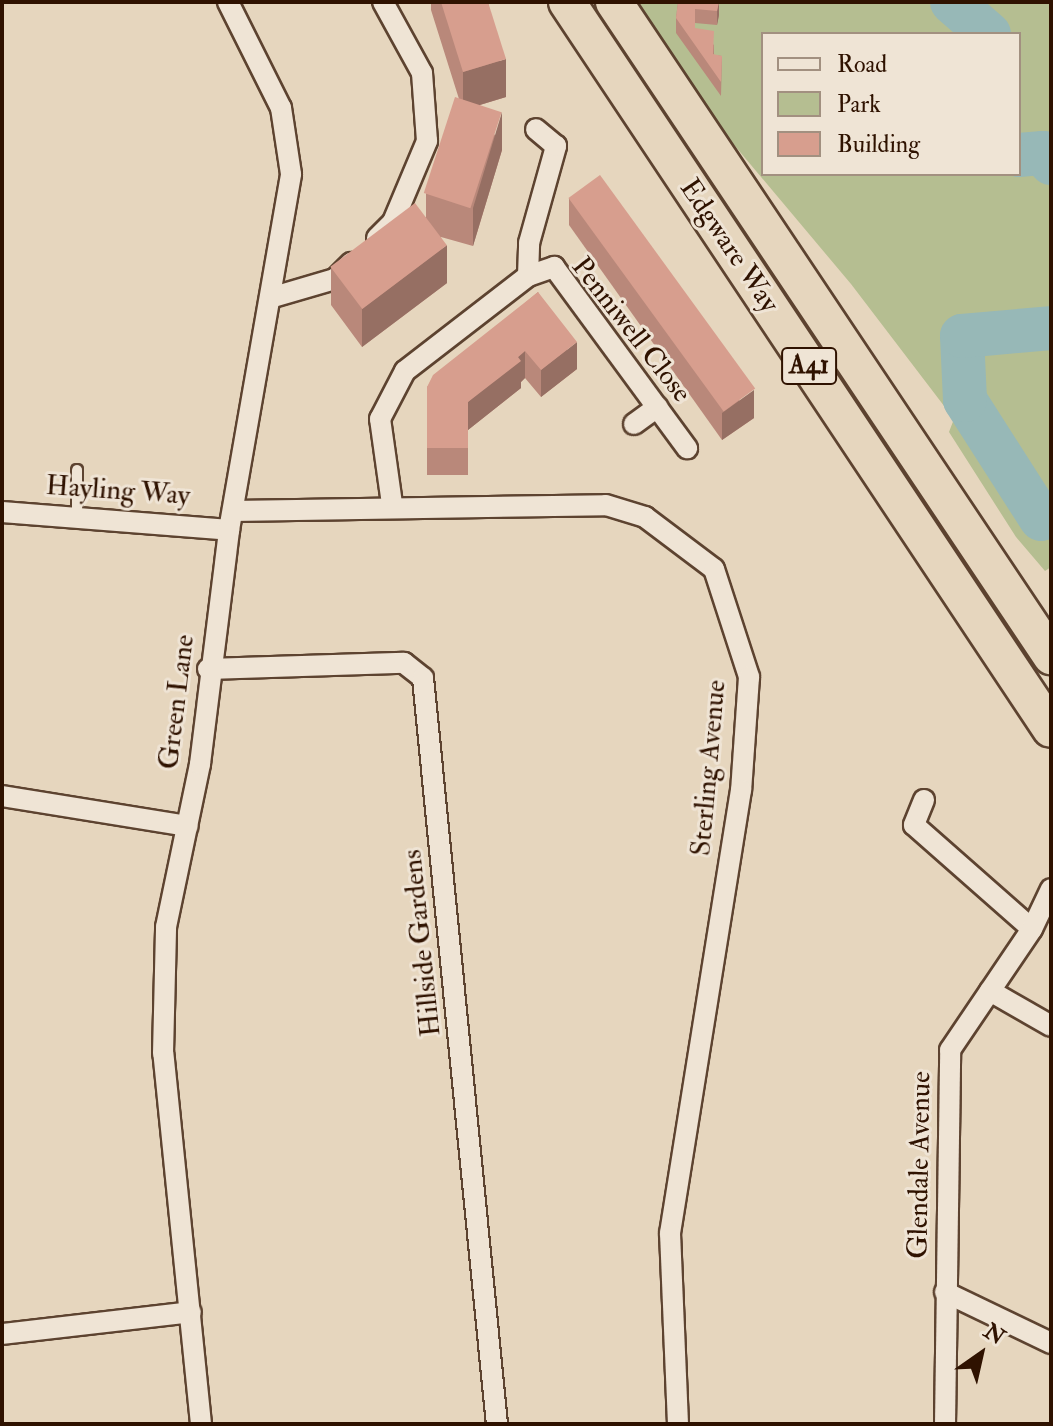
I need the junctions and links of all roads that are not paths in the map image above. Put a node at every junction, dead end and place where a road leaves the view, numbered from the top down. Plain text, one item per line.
1 (228, 2) edge
2 (383, 2) edge
3 (567, 2) edge
4 (614, 2) edge
5 (536, 129) dead end
6 (528, 276) junction
7 (270, 298) junction
8 (657, 407) junction
9 (634, 424) dead end
10 (687, 448) dead end
11 (77, 470) dead end
12 (392, 504) junction
13 (2, 512) edge
14 (77, 517) junction
15 (231, 520) junction
16 (1037, 619) edge
17 (1051, 656) edge
18 (208, 669) junction
19 (1051, 729) edge
20 (2, 796) edge
21 (924, 800) dead end
22 (188, 826) junction
23 (1051, 889) edge
24 (1032, 929) junction
25 (990, 991) junction
26 (1051, 1026) edge
27 (945, 1292) junction
28 (191, 1312) junction
29 (2, 1334) edge
30 (1051, 1343) edge
31 (201, 1424) edge
32 (497, 1424) edge
33 (678, 1424) edge
34 (945, 1424) edge

1 - 7 street, Green Lane
2 - 7 street
3 - 19 highway, Edgware Way / A41
4 - 16 highway, Edgware Way / A41
5 - 6 street
6 - 8 street, Penniwell Close
6 - 12 street, Penniwell Close
7 - 15 street, Green Lane
8 - 9 street
8 - 10 street, Penniwell Close
11 - 14 lane
12 - 15 street, Sterling Avenue
12 - 33 street, Sterling Avenue
13 - 14 street, Hayling Way
14 - 15 street, Hayling Way
15 - 18 street, Green Lane
16 - 17 highway, Edgware Way / A41
18 - 22 street, Green Lane
18 - 32 street, Hillside Gardens
20 - 22 street
21 - 24 street
22 - 28 street, Green Lane
23 - 24 street, Glendale Avenue
24 - 25 street, Glendale Avenue
25 - 26 street
25 - 27 street, Glendale Avenue
27 - 30 street
27 - 34 street, Glendale Avenue
28 - 29 street
28 - 31 street, Green Lane

